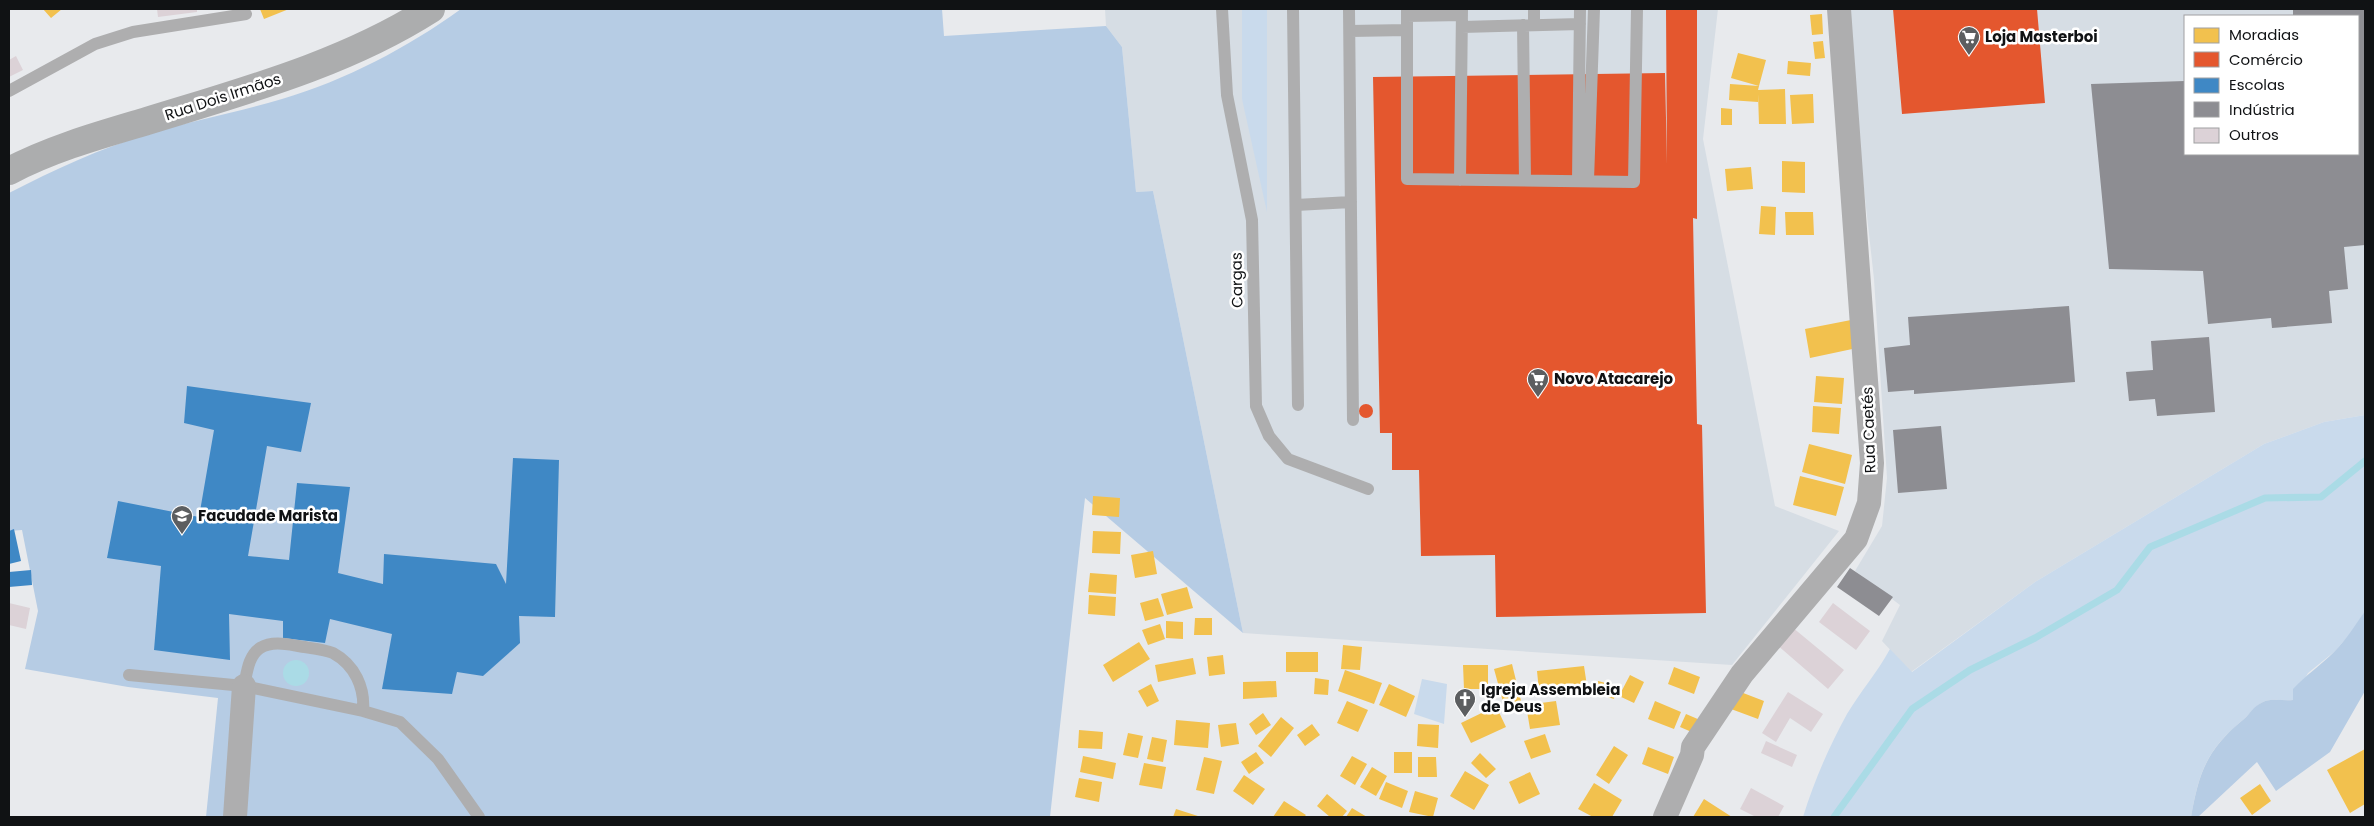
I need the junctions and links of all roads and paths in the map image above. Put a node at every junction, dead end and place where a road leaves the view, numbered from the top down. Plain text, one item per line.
1 (431, 9) edge
2 (1222, 9) edge
3 (1293, 9) edge
4 (1349, 9) edge
5 (1534, 9) edge
6 (1580, 9) edge
7 (1594, 9) edge
8 (1637, 9) edge
9 (1839, 9) edge
10 (1407, 12) edge
11 (246, 14) dead end
12 (1462, 17) edge
13 (1580, 24) junction
14 (1529, 25) junction
15 (1408, 30) junction
16 (1350, 31) junction
17 (9, 91) edge
18 (9, 171) edge
19 (1460, 180) junction
20 (1525, 180) junction
21 (1583, 180) junction
22 (1352, 202) junction
23 (1296, 204) junction
24 (1298, 405) dead end
25 (1354, 420) dead end
26 (1368, 489) dead end
27 (129, 675) dead end
28 (244, 686) junction
29 (363, 711) junction
30 (235, 817) edge
31 (479, 817) edge
32 (1665, 817) edge

1 - 18 main road, Rua Dois Irmãos
2 - 26 lane, Cargas
3 - 23 lane
4 - 16 lane
5 - 14 lane
6 - 13 lane
7 - 21 lane
8 - 21 lane
9 - 32 street, Rua Caetés
10 - 12 lane
10 - 15 lane
11 - 17 lane
12 - 14 lane
12 - 19 lane
13 - 14 lane
13 - 21 lane
14 - 20 lane
15 - 16 lane
15 - 19 lane
16 - 22 lane
19 - 20 lane
20 - 21 lane
22 - 23 lane
22 - 25 lane
23 - 24 lane
27 - 28 lane
28 - 29 lane
28 - 29 lane
28 - 30 street
29 - 31 lane

